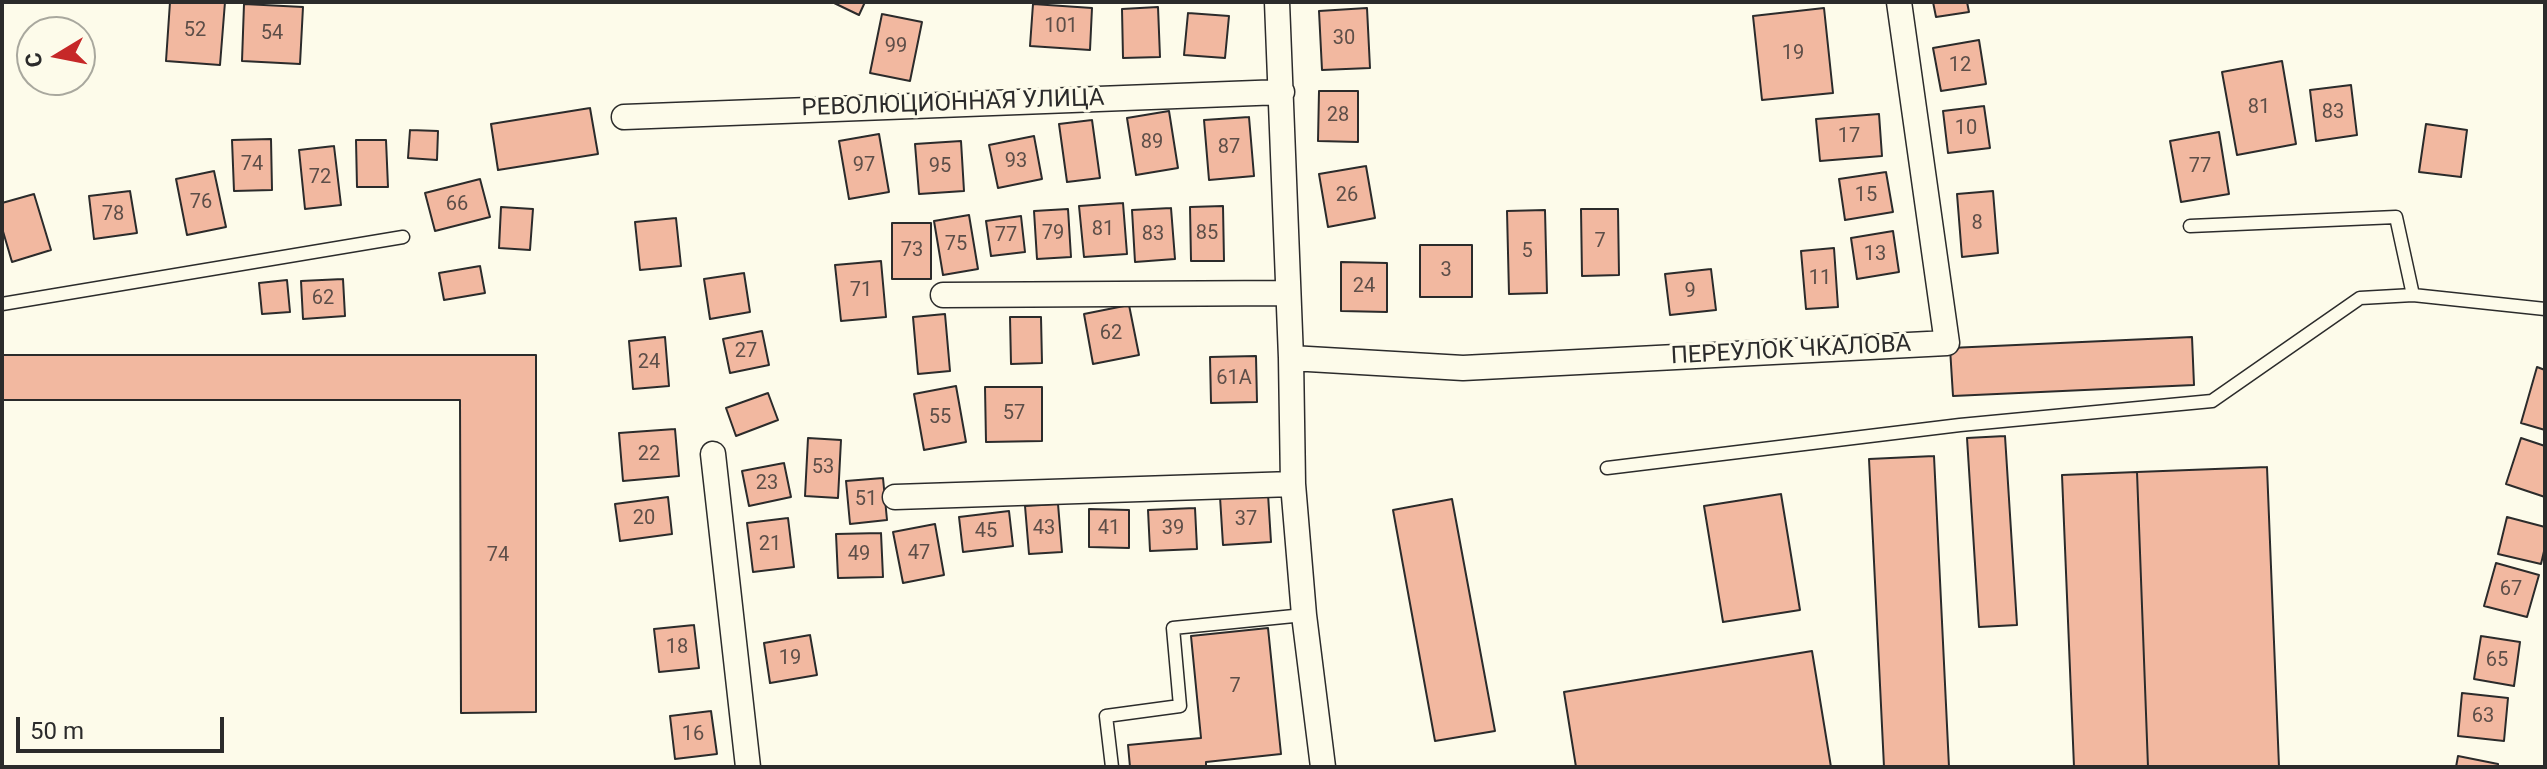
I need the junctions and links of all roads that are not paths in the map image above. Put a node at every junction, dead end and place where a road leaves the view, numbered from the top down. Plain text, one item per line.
1 (1277, 2) edge
2 (1899, 2) edge
3 (1282, 92) junction
4 (624, 117) dead end
5 (2190, 226) dead end
6 (403, 237) dead end
7 (1288, 293) junction
8 (943, 295) dead end
9 (2413, 295) junction
10 (2, 304) edge
11 (2545, 309) edge
12 (1291, 358) junction
13 (713, 454) dead end
14 (1607, 468) dead end
15 (1293, 484) junction
16 (895, 497) dead end
17 (1304, 615) junction
18 (748, 767) edge
19 (1112, 767) edge
20 (1323, 767) edge

1 - 3 street
2 - 12 street, ПЕРЕУЛОК ЧКАЛОВА
3 - 4 street, РЕВОЛЮЦИОННАЯ УЛИЦА
3 - 7 street
5 - 9 lane
6 - 10 lane
7 - 8 street
7 - 12 street
9 - 11 lane
9 - 14 lane
12 - 15 street
13 - 18 street
15 - 16 street
15 - 17 street
17 - 19 lane
17 - 20 street

